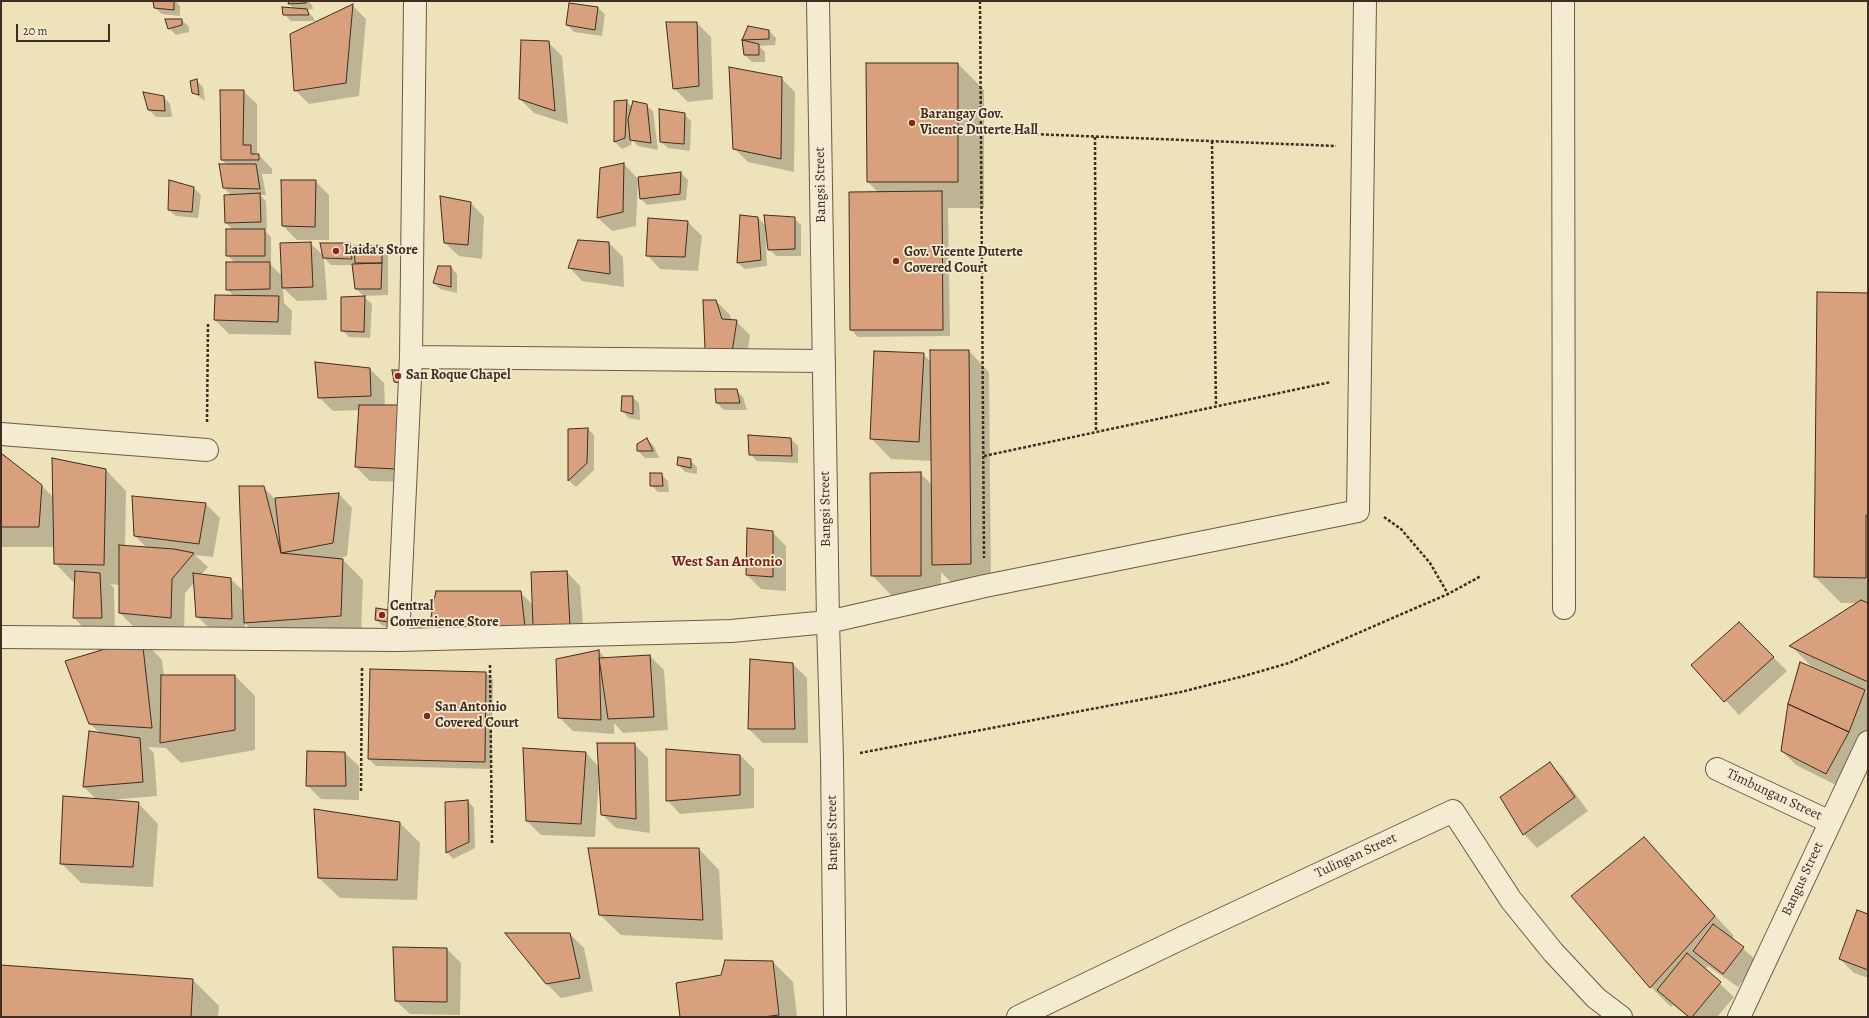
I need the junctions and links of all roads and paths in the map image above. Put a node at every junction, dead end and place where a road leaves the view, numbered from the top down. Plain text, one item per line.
1 (415, 1) edge
2 (818, 1) edge
3 (980, 1) edge
4 (1365, 1) edge
5 (1563, 1) edge
6 (981, 132) junction
7 (1095, 136) junction
8 (1212, 141) junction
9 (1363, 147) junction
10 (208, 324) dead end
11 (411, 357) junction
12 (824, 361) junction
13 (1360, 376) junction
14 (1216, 406) junction
15 (1096, 432) junction
16 (1, 434) edge
17 (207, 450) joint
18 (984, 456) junction
19 (1358, 511) junction
20 (1481, 576) dead end
21 (985, 586) junction
22 (1448, 594) junction
23 (1564, 608) dead end
24 (828, 622) junction
25 (1, 637) edge
26 (490, 638) junction
27 (362, 639) junction
28 (398, 640) junction
29 (1868, 742) edge
30 (832, 758) junction
31 (1717, 769) dead end
32 (361, 791) dead end
33 (1830, 822) junction
34 (492, 845) dead end
35 (834, 1017) edge
36 (1018, 1017) edge
37 (1621, 1017) edge
38 (1739, 1017) edge

1 - 11 street
2 - 12 street, Bangsi Street
3 - 6 path
4 - 9 street
5 - 23 street
6 - 7 path
6 - 18 path
7 - 8 path
7 - 15 path
8 - 9 path
8 - 14 path
9 - 13 street
10 - 17 path
11 - 12 street
11 - 28 street
12 - 24 street, Bangsi Street
13 - 14 path
13 - 19 street
14 - 15 path
15 - 18 path
16 - 17 street
18 - 21 path
19 - 21 street
19 - 22 path
20 - 22 path
21 - 24 street
22 - 30 path
24 - 26 street
24 - 30 street, Bangsi Street
25 - 27 street
26 - 28 street
26 - 34 path
27 - 28 street
27 - 32 path
29 - 33 street, Bangus Street
30 - 35 street, Bangsi Street
31 - 33 street, Timbungan Street
33 - 38 street, Bangus Street
36 - 37 street, Tulingan Street

